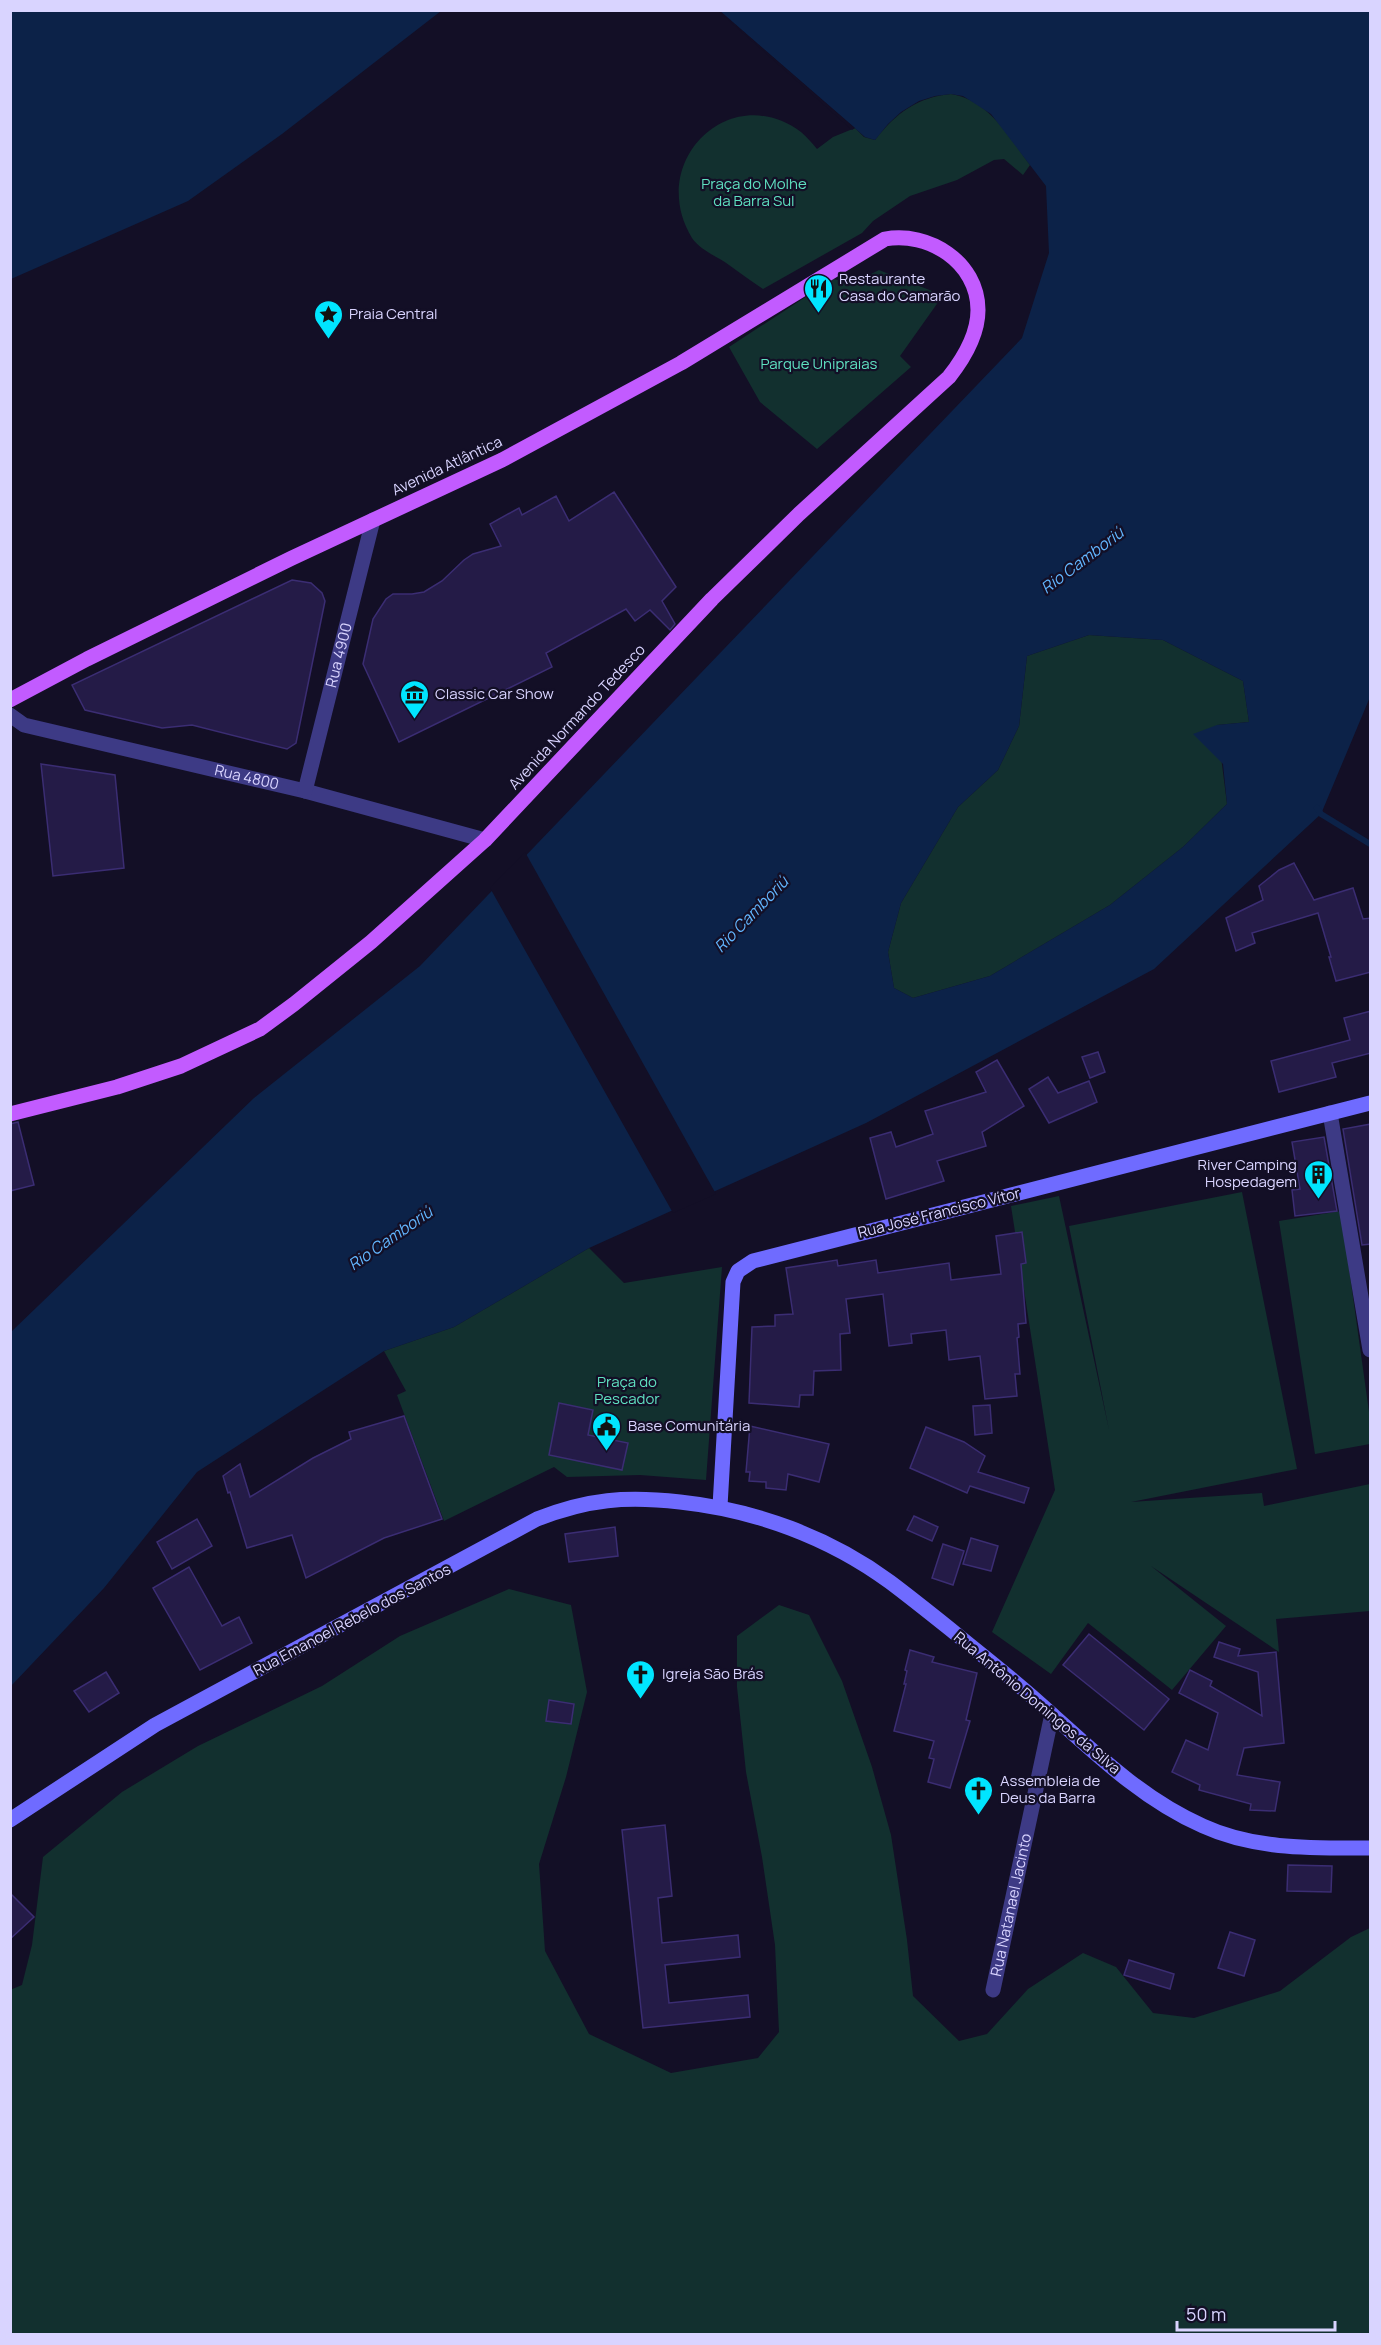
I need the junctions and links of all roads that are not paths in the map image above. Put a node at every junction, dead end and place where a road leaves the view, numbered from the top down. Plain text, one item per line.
1 (885, 239) joint
2 (373, 520) junction
3 (10, 700) edge
4 (10, 715) edge
5 (305, 791) junction
6 (485, 840) junction
7 (1371, 1103) edge
8 (1330, 1113) junction
9 (10, 1114) edge
10 (1371, 1350) edge
11 (720, 1506) junction
12 (1052, 1714) junction
13 (10, 1820) edge
14 (1371, 1848) edge
15 (993, 1990) dead end

1 - 2 main road, Avenida Atlântica
1 - 6 main road, Avenida Normando Tedesco
2 - 3 main road, Avenida Atlântica
2 - 5 street, Rua 4900
4 - 5 street, Rua 4800
5 - 6 street, Rua 4800
6 - 9 main road, Avenida Normando Tedesco
7 - 8 main road, Rua José Francisco Vítor
8 - 10 street
8 - 11 main road, Rua José Francisco Vítor
11 - 12 main road, Rua Antônio Domingos da Silva
11 - 13 main road, Rua Emanoel Rebelo dos Santos
12 - 14 main road, Rua Antônio Domingos da Silva
12 - 15 street, Rua Natanael Jacinto

